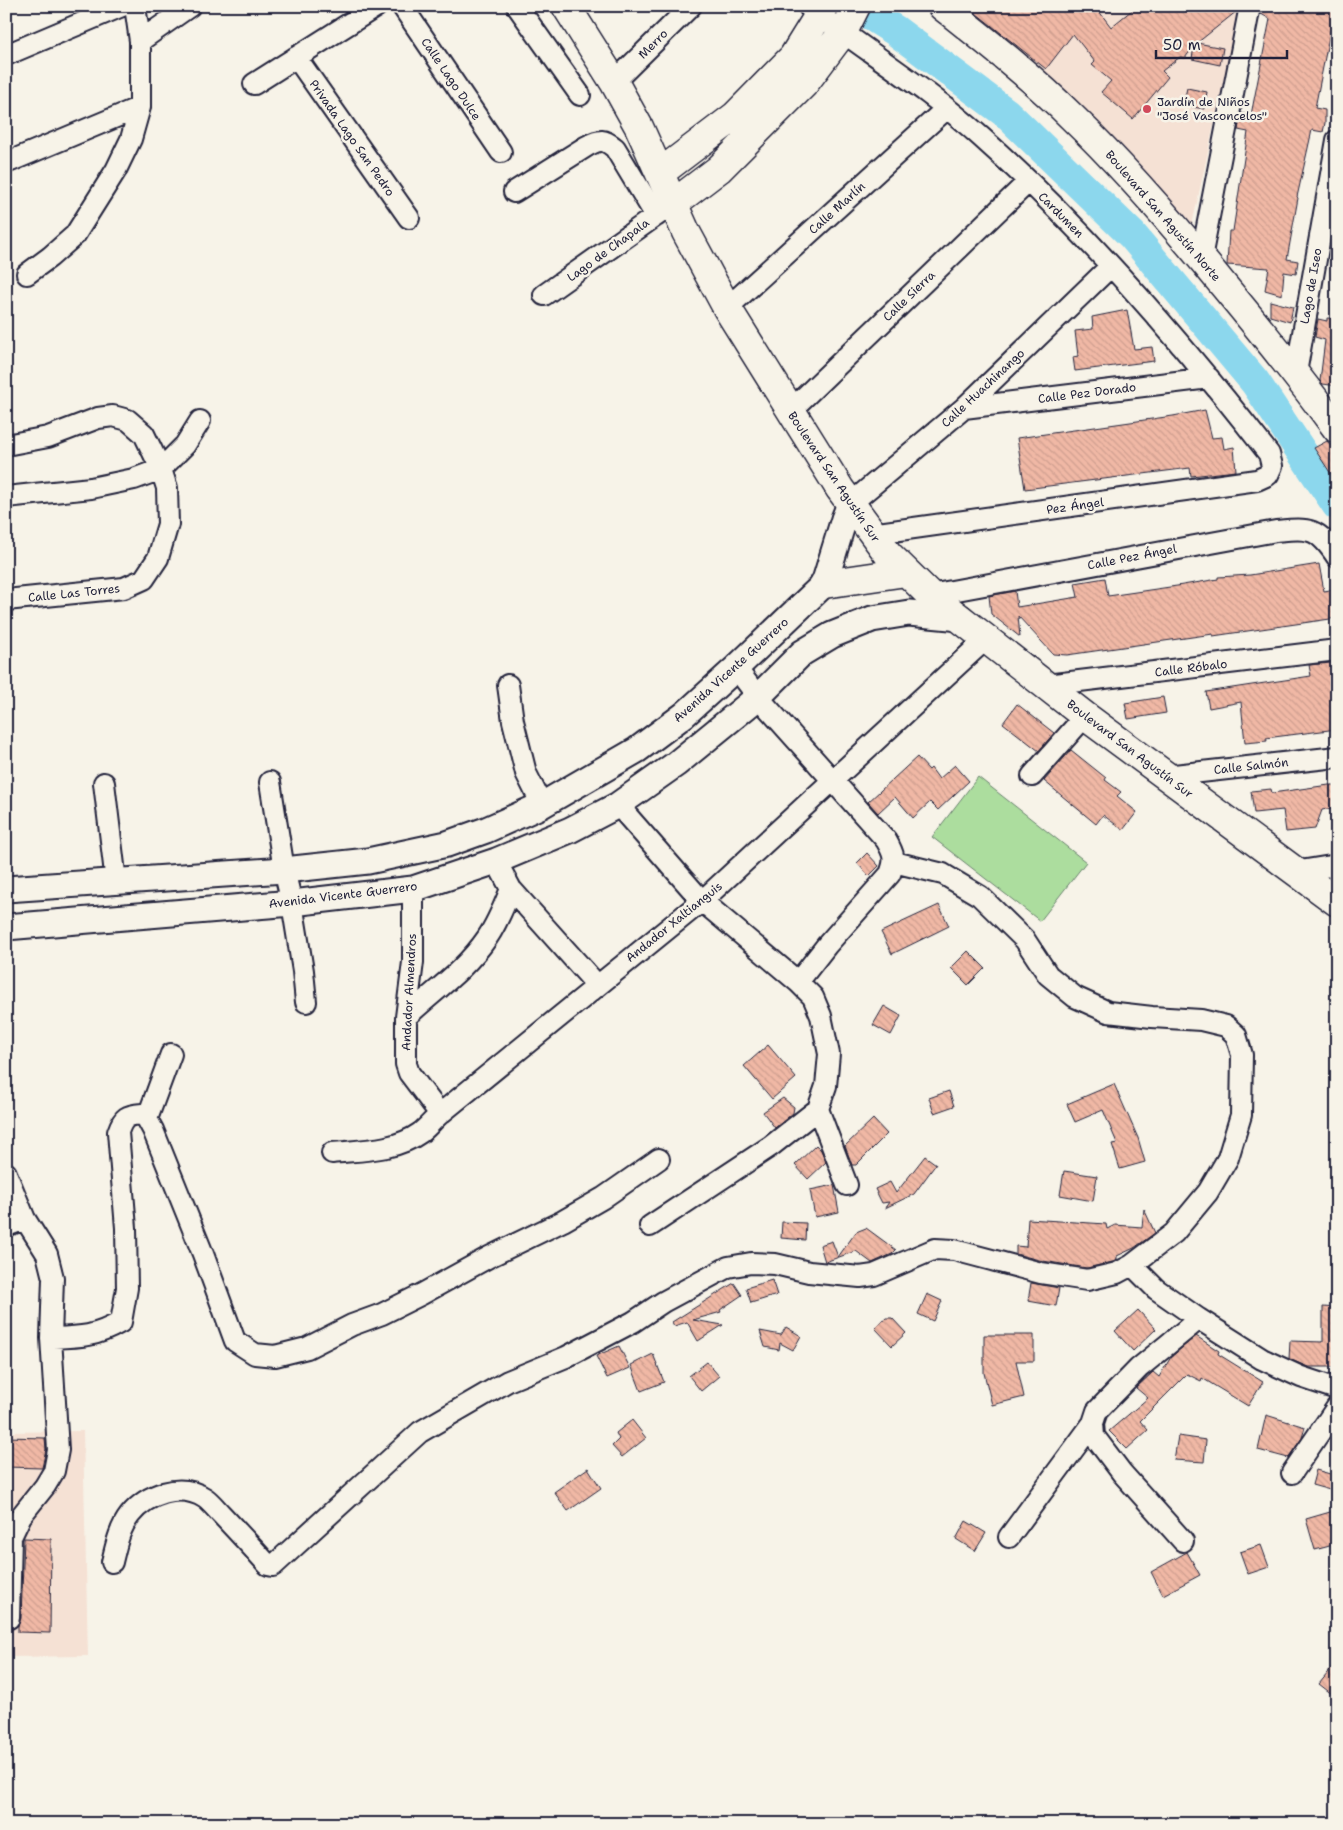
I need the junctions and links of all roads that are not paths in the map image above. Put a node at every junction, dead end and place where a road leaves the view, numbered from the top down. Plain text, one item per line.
1 (122, 6) edge
2 (135, 6) edge
3 (190, 6) edge
4 (377, 6) edge
5 (402, 6) edge
6 (517, 6) edge
7 (566, 6) edge
8 (691, 6) edge
9 (942, 6) edge
10 (1250, 6) edge
11 (817, 9) edge
12 (850, 19) edge
13 (140, 41) junction
14 (6, 55) edge
15 (296, 57) junction
16 (614, 82) junction
17 (254, 84) dead end
18 (580, 95) dead end
19 (140, 107) junction
20 (947, 108) junction
21 (1337, 140) edge
22 (500, 152) dead end
23 (6, 163) edge
24 (660, 173) junction
25 (1028, 182) junction
26 (514, 192) dead end
27 (664, 210) junction
28 (409, 218) dead end
29 (1201, 258) junction
30 (1111, 266) junction
31 (27, 274) dead end
32 (544, 296) dead end
33 (727, 308) junction
34 (1296, 373) junction
35 (1210, 378) junction
36 (964, 408) junction
37 (790, 411) junction
38 (200, 421) dead end
39 (1337, 429) edge
40 (6, 445) edge
41 (1272, 466) joint
42 (161, 469) junction
43 (6, 497) edge
44 (850, 504) junction
45 (872, 534) junction
46 (1333, 551) edge
47 (906, 572) junction
48 (824, 584) junction
49 (930, 595) junction
50 (6, 600) edge
51 (961, 618) junction
52 (987, 638) junction
53 (1337, 650) edge
54 (736, 668) junction
55 (508, 685) dead end
56 (1046, 685) junction
57 (758, 697) junction
58 (1085, 716) junction
59 (1337, 757) edge
60 (1032, 776) dead end
61 (1165, 776) junction
62 (270, 782) dead end
63 (833, 782) junction
64 (104, 783) dead end
65 (542, 805) junction
66 (618, 805) junction
67 (496, 861) junction
68 (894, 862) junction
69 (1337, 865) edge
70 (284, 870) junction
71 (1294, 872) junction
72 (116, 882) junction
73 (6, 889) edge
74 (413, 889) junction
75 (511, 889) junction
76 (702, 901) junction
77 (1337, 902) edge
78 (292, 903) junction
79 (6, 927) edge
80 (798, 982) junction
81 (597, 985) junction
82 (306, 1002) dead end
83 (406, 1017) junction
84 (171, 1054) dead end
85 (818, 1109) junction
86 (440, 1114) junction
87 (147, 1119) junction
88 (332, 1153) dead end
89 (659, 1159) dead end
90 (6, 1173) edge
91 (847, 1186) dead end
92 (16, 1222) edge
93 (650, 1226) dead end
94 (1132, 1266) junction
95 (1199, 1319) junction
96 (51, 1338) junction
97 (1337, 1389) edge
98 (1337, 1407) edge
99 (1093, 1422) junction
100 (1292, 1473) dead end
101 (1009, 1537) dead end
102 (1183, 1541) dead end
103 (112, 1562) dead end
104 (9, 1618) dead end

1 - 14 street
2 - 13 street
3 - 13 street
4 - 15 street
5 - 22 street, Calle Lago Dulce
6 - 18 street
7 - 16 main road, Boulevard San Agustín Sur
8 - 16 street, Merro
9 - 29 main road, Boulevard San Agustín Norte
10 - 29 street
11 - 12 street, Cardumen
11 - 24 main road
12 - 20 street, Cardumen
12 - 27 main road
13 - 19 street
15 - 17 street
15 - 28 street, Privada Lago San Pedro
16 - 24 main road, Boulevard San Agustín Sur
19 - 23 street
19 - 31 street
20 - 25 street, Cardumen
20 - 33 street, Calle Marlín
21 - 34 street, Lago de Iseo
24 - 27 main road, Boulevard San Agustín Sur
25 - 30 street, Cardumen
25 - 37 street, Calle Sierra
26 - 27 street
27 - 32 street, Lago de Chapala
27 - 33 main road, Boulevard San Agustín Sur
29 - 34 main road, Boulevard San Agustín Norte
30 - 35 street, Cardumen
30 - 36 street, Calle Huachinango
33 - 37 main road, Boulevard San Agustín Sur
34 - 39 main road, Boulevard San Agustín Norte
35 - 36 street, Calle Pez Dorado
35 - 41 street, Cardumen
36 - 44 street, Calle Huachinango
37 - 44 main road, Boulevard San Agustín Sur
38 - 42 street
40 - 42 street, Calle Las Torres
41 - 45 street, Pez Ángel
42 - 43 street
42 - 50 street, Calle Las Torres
44 - 45 main road, Boulevard San Agustín Sur
44 - 48 street, Avenida Vicente Guerrero
45 - 47 main road, Boulevard San Agustín Sur
46 - 49 street, Calle Pez Ángel
47 - 48 main road
47 - 49 main road, Boulevard San Agustín Sur
48 - 54 street, Avenida Vicente Guerrero
49 - 51 main road, Boulevard San Agustín Sur
51 - 52 main road, Boulevard San Agustín Sur
51 - 57 street, Avenida Vicente Guerrero
52 - 56 main road, Boulevard San Agustín Sur
52 - 63 street, Andador Xaltianguis
53 - 56 street, Calle Róbalo
54 - 57 street
54 - 65 street, Avenida Vicente Guerrero
55 - 65 street
56 - 58 main road, Boulevard San Agustín Sur
57 - 63 street
57 - 66 street, Avenida Vicente Guerrero
58 - 60 street
58 - 61 main road, Boulevard San Agustín Sur
59 - 61 street, Calle Salmón
61 - 71 main road, Boulevard San Agustín Sur
62 - 70 street
63 - 68 street
63 - 76 street, Andador Xaltianguis
64 - 72 street
65 - 70 street, Avenida Vicente Guerrero
66 - 67 street, Avenida Vicente Guerrero
66 - 76 street
67 - 74 street, Avenida Vicente Guerrero
67 - 75 street
68 - 80 street
68 - 94 street
69 - 71 street
70 - 72 street, Avenida Vicente Guerrero
70 - 78 street
71 - 77 main road, Boulevard San Agustín Sur
72 - 73 street, Avenida Vicente Guerrero
74 - 78 street, Avenida Vicente Guerrero
74 - 83 street, Andador Almendros
75 - 81 street
75 - 83 street
76 - 80 street
76 - 81 street, Andador Xaltianguis
78 - 79 street, Avenida Vicente Guerrero
78 - 82 street
80 - 85 street
81 - 86 street, Andador Xaltianguis
83 - 86 street, Andador Almendros
84 - 87 street
85 - 91 street
85 - 93 street
86 - 88 street, Andador Xaltianguis
87 - 89 street
87 - 96 street
90 - 92 street
92 - 96 street
94 - 95 street
94 - 103 street
95 - 97 street
95 - 99 street
96 - 104 street
98 - 100 street
99 - 101 street
99 - 102 street

